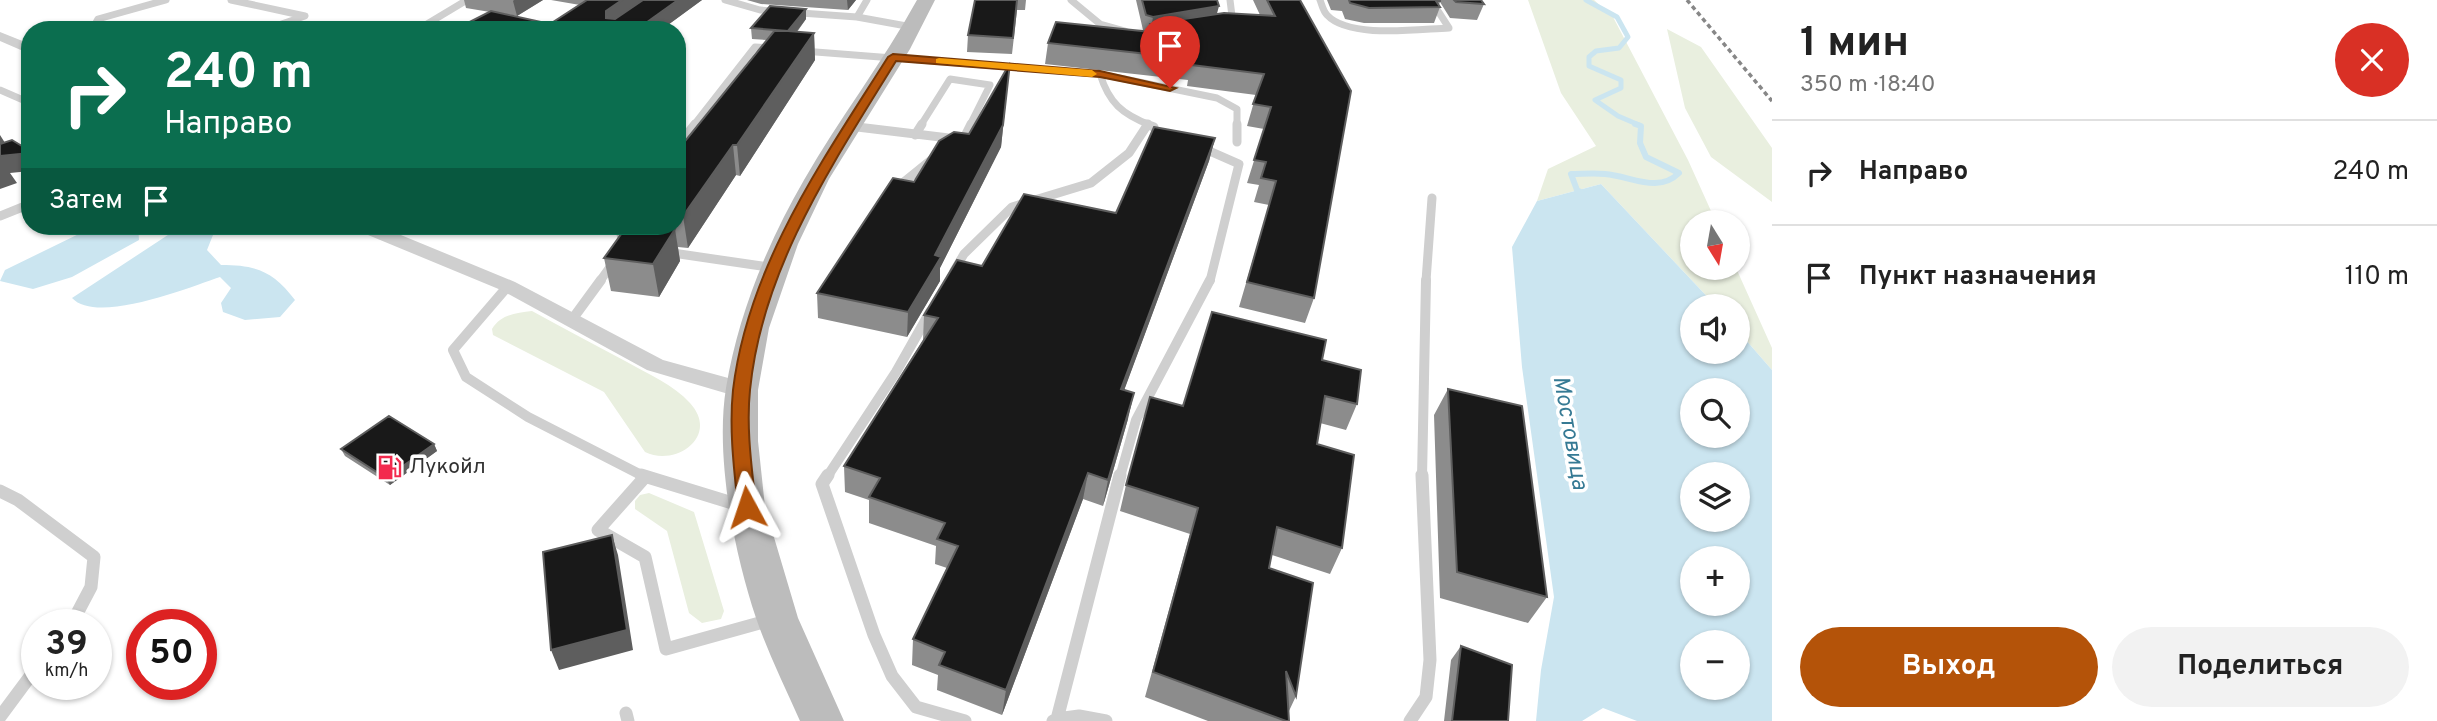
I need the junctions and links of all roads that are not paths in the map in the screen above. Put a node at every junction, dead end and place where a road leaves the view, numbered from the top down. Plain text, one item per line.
1 (166, 0) edge
2 (231, 0) edge
3 (449, 0) edge
4 (725, 0) edge
5 (867, 0) edge
6 (1071, 0) edge
7 (1230, 0) edge
8 (1320, 0) edge
9 (1431, 0) edge
10 (464, 2) edge
11 (919, 14) edge
12 (857, 18) junction
13 (97, 21) edge
14 (290, 21) edge
15 (432, 21) edge
16 (1223, 26) edge
17 (1138, 35) edge
18 (0, 36) edge
19 (21, 46) edge
20 (783, 49) edge
21 (797, 50) edge
22 (893, 57) junction
23 (1100, 74) junction
24 (0, 90) edge
25 (21, 98) edge
26 (1148, 124) junction
27 (849, 127) junction
28 (686, 135) edge
29 (915, 135) junction
30 (963, 140) junction
31 (1237, 142) dead end
32 (952, 146) edge
33 (21, 149) edge
34 (942, 153) edge
35 (0, 156) edge
36 (886, 197) edge
37 (1432, 198) dead end
38 (21, 208) edge
39 (0, 216) edge
40 (394, 235) edge
41 (622, 235) edge
42 (626, 246) junction
43 (639, 248) edge
44 (653, 250) edge
45 (775, 268) junction
46 (950, 278) edge
47 (508, 285) junction
48 (937, 301) edge
49 (572, 321) junction
50 (742, 390) junction
51 (645, 477) junction
52 (0, 491) edge
53 (747, 507) junction
54 (80, 609) edge
55 (777, 618) junction
56 (21, 689) edge
57 (0, 717) edge
58 (1055, 720) edge
59 (822, 721) edge
60 (965, 721) edge
61 (1106, 721) edge
62 (1410, 721) edge

1 - 13 lane
2 - 14 lane
3 - 10 lane
4 - 12 lane
5 - 12 lane
6 - 17 lane
7 - 16 lane
8 - 9 lane
10 - 15 lane
11 - 12 lane
11 - 22 main road
18 - 19 street
20 - 28 lane
21 - 22 lane
22 - 23 lane
22 - 27 main road
23 - 26 lane
23 - 31 lane
24 - 25 lane
26 - 46 lane
26 - 58 lane
27 - 29 lane
27 - 45 main road
29 - 30 lane
29 - 30 lane
30 - 32 lane
33 - 35 lane
34 - 36 lane
37 - 62 lane
38 - 39 lane
40 - 47 street
41 - 42 lane
42 - 43 lane
42 - 49 lane
44 - 45 lane
45 - 50 main road
47 - 49 street
47 - 51 lane
48 - 60 lane
49 - 50 street
50 - 53 main road
51 - 53 lane
51 - 55 lane
52 - 54 lane
53 - 55 main road
55 - 59 main road
56 - 57 lane
58 - 61 lane

